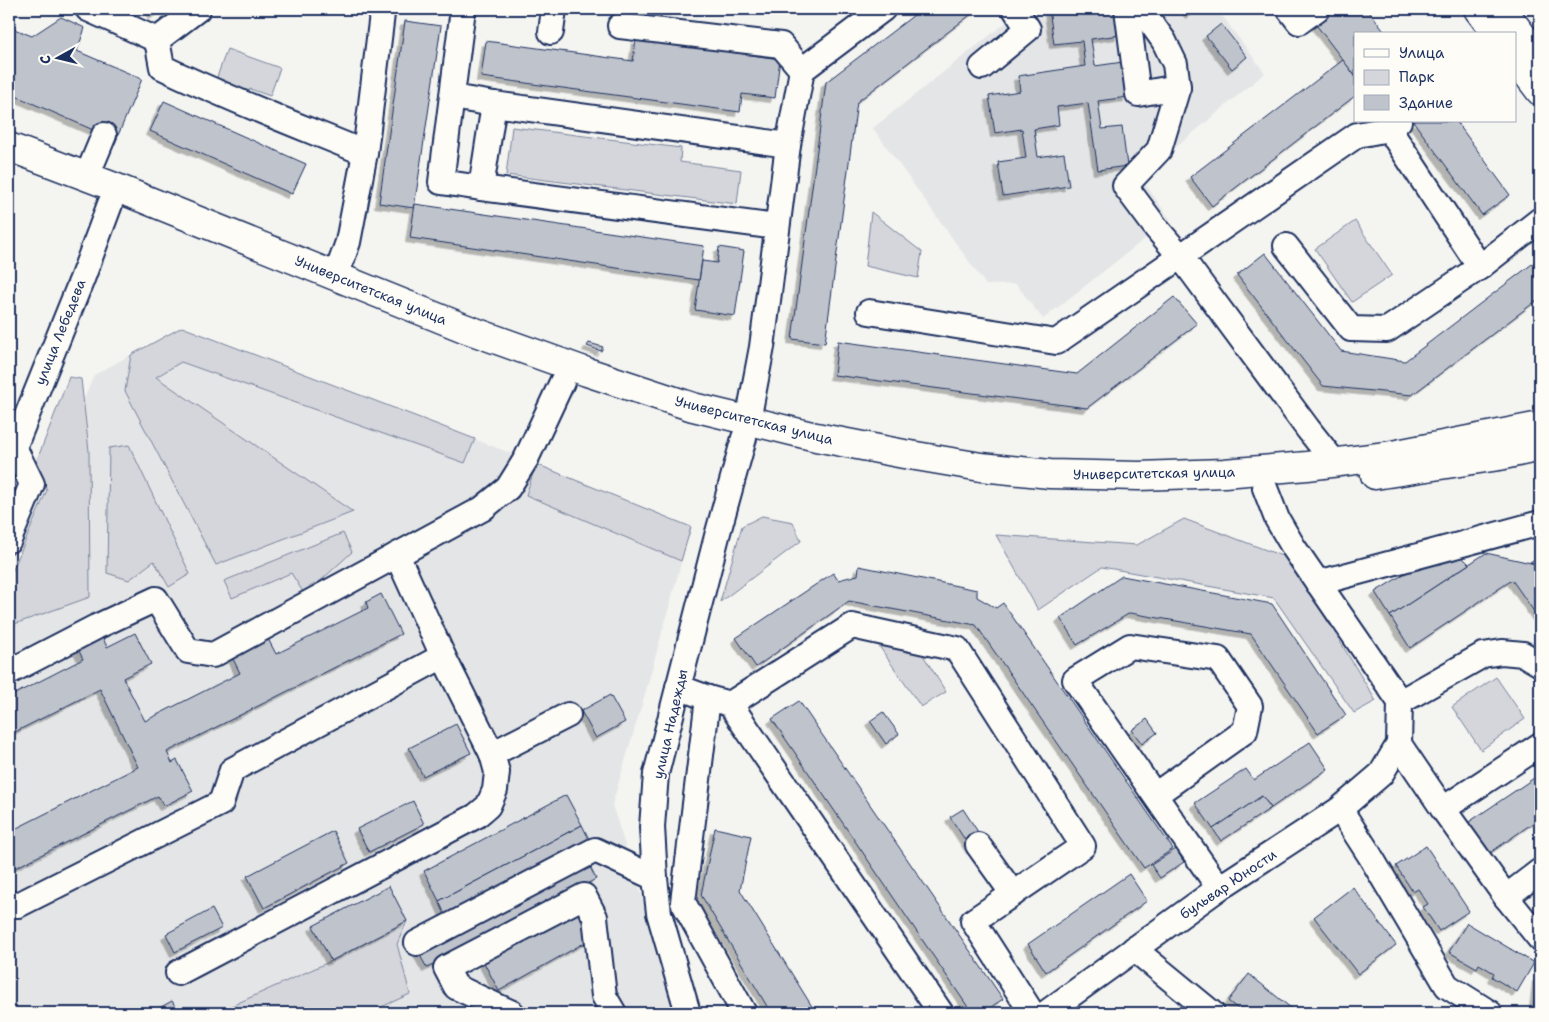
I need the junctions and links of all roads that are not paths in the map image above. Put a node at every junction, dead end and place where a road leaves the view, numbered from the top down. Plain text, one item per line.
1 (88, 9) edge
2 (198, 9) edge
3 (462, 9) edge
4 (554, 9) edge
5 (883, 9) edge
6 (1015, 9) edge
7 (1127, 9) edge
8 (1141, 9) edge
9 (1288, 9) edge
10 (1317, 9) edge
11 (1478, 9) edge
12 (383, 10) edge
13 (620, 26) dead end
14 (1506, 26) edge
15 (551, 32) dead end
16 (1516, 36) edge
17 (157, 40) junction
18 (1516, 59) edge
19 (1540, 60) edge
20 (982, 67) dead end
21 (802, 70) junction
22 (1178, 87) junction
23 (1540, 90) edge
24 (452, 97) junction
25 (494, 104) junction
26 (1394, 125) edge
27 (104, 135) dead end
28 (788, 145) junction
29 (9, 147) edge
30 (365, 153) junction
31 (9, 165) edge
32 (87, 176) junction
33 (481, 188) junction
34 (114, 196) junction
35 (1540, 220) edge
36 (777, 227) junction
37 (1286, 246) dead end
38 (1181, 257) junction
39 (1480, 267) junction
40 (332, 284) junction
41 (869, 312) dead end
42 (562, 382) junction
43 (1540, 426) edge
44 (746, 429) junction
45 (1308, 429) junction
46 (1540, 448) edge
47 (11, 454) edge
48 (1337, 471) junction
49 (1308, 475) junction
50 (1264, 479) junction
51 (1540, 523) edge
52 (9, 540) edge
53 (397, 555) junction
54 (1318, 583) junction
55 (443, 656) junction
56 (1540, 664) edge
57 (9, 672) edge
58 (678, 688) junction
59 (708, 698) junction
60 (1400, 702) junction
61 (730, 704) junction
62 (568, 715) dead end
63 (1399, 744) junction
64 (1540, 745) edge
65 (492, 754) junction
66 (1155, 795) junction
67 (1340, 809) junction
68 (1443, 809) junction
69 (978, 845) dead end
70 (1540, 871) edge
71 (655, 878) junction
72 (1219, 888) junction
73 (1013, 894) junction
74 (1506, 897) junction
75 (9, 903) edge
76 (1540, 939) edge
77 (417, 943) dead end
78 (1134, 949) junction
79 (178, 973) dead end
80 (682, 1012) edge
81 (512, 1013) edge
82 (614, 1013) edge
83 (744, 1013) edge
84 (941, 1013) edge
85 (1032, 1013) edge
86 (1046, 1013) edge
87 (1212, 1013) edge
88 (1490, 1013) edge

1 - 17 street
2 - 17 street
3 - 24 street
4 - 15 street
5 - 21 street
6 - 20 street
7 - 22 street
8 - 22 street
9 - 10 street
11 - 14 main road
12 - 30 street
13 - 21 street
16 - 19 main road
17 - 30 street
18 - 23 main road
21 - 28 street, улица Надежды
22 - 38 street
24 - 25 street
24 - 33 street
25 - 28 street
25 - 33 street
26 - 38 street
26 - 39 street
27 - 32 street
28 - 36 street, улица Надежды
29 - 32 main road, Университетская улица
30 - 40 street
31 - 34 main road, Университетская улица
32 - 34 main road, Университетская улица
33 - 36 street
34 - 40 main road, Университетская улица
34 - 47 street, улица Лебедева
35 - 39 street
36 - 44 street, улица Надежды
37 - 39 street
38 - 41 street
38 - 45 street
40 - 42 main road, Университетская улица
40 - 44 main road, Университетская улица
42 - 44 main road, Университетская улица
42 - 53 street
43 - 48 main road, Университетская улица
44 - 50 main road, Университетская улица
44 - 58 street, улица Надежды
45 - 48 street
45 - 49 street
46 - 48 main road, Университетская улица
47 - 52 street
48 - 49 main road, Университетская улица
49 - 50 main road, Университетская улица
50 - 54 street
51 - 54 street
53 - 55 street
53 - 57 street
54 - 60 street
55 - 65 street
55 - 75 street
56 - 60 street
58 - 59 street
58 - 71 street, улица Надежды
59 - 61 street
59 - 83 street
60 - 63 street
61 - 73 street
61 - 84 street
62 - 65 street
63 - 67 street, бульвар Юности
63 - 68 street
64 - 68 street
65 - 79 street
66 - 66 street
66 - 72 street
67 - 72 street, бульвар Юности
67 - 88 street
68 - 74 street
69 - 73 street
70 - 74 street
71 - 77 street
71 - 80 street, улица Надежды
72 - 78 street, бульвар Юности
73 - 85 street
74 - 76 street
78 - 86 street, бульвар Юности
78 - 87 street
81 - 82 street

